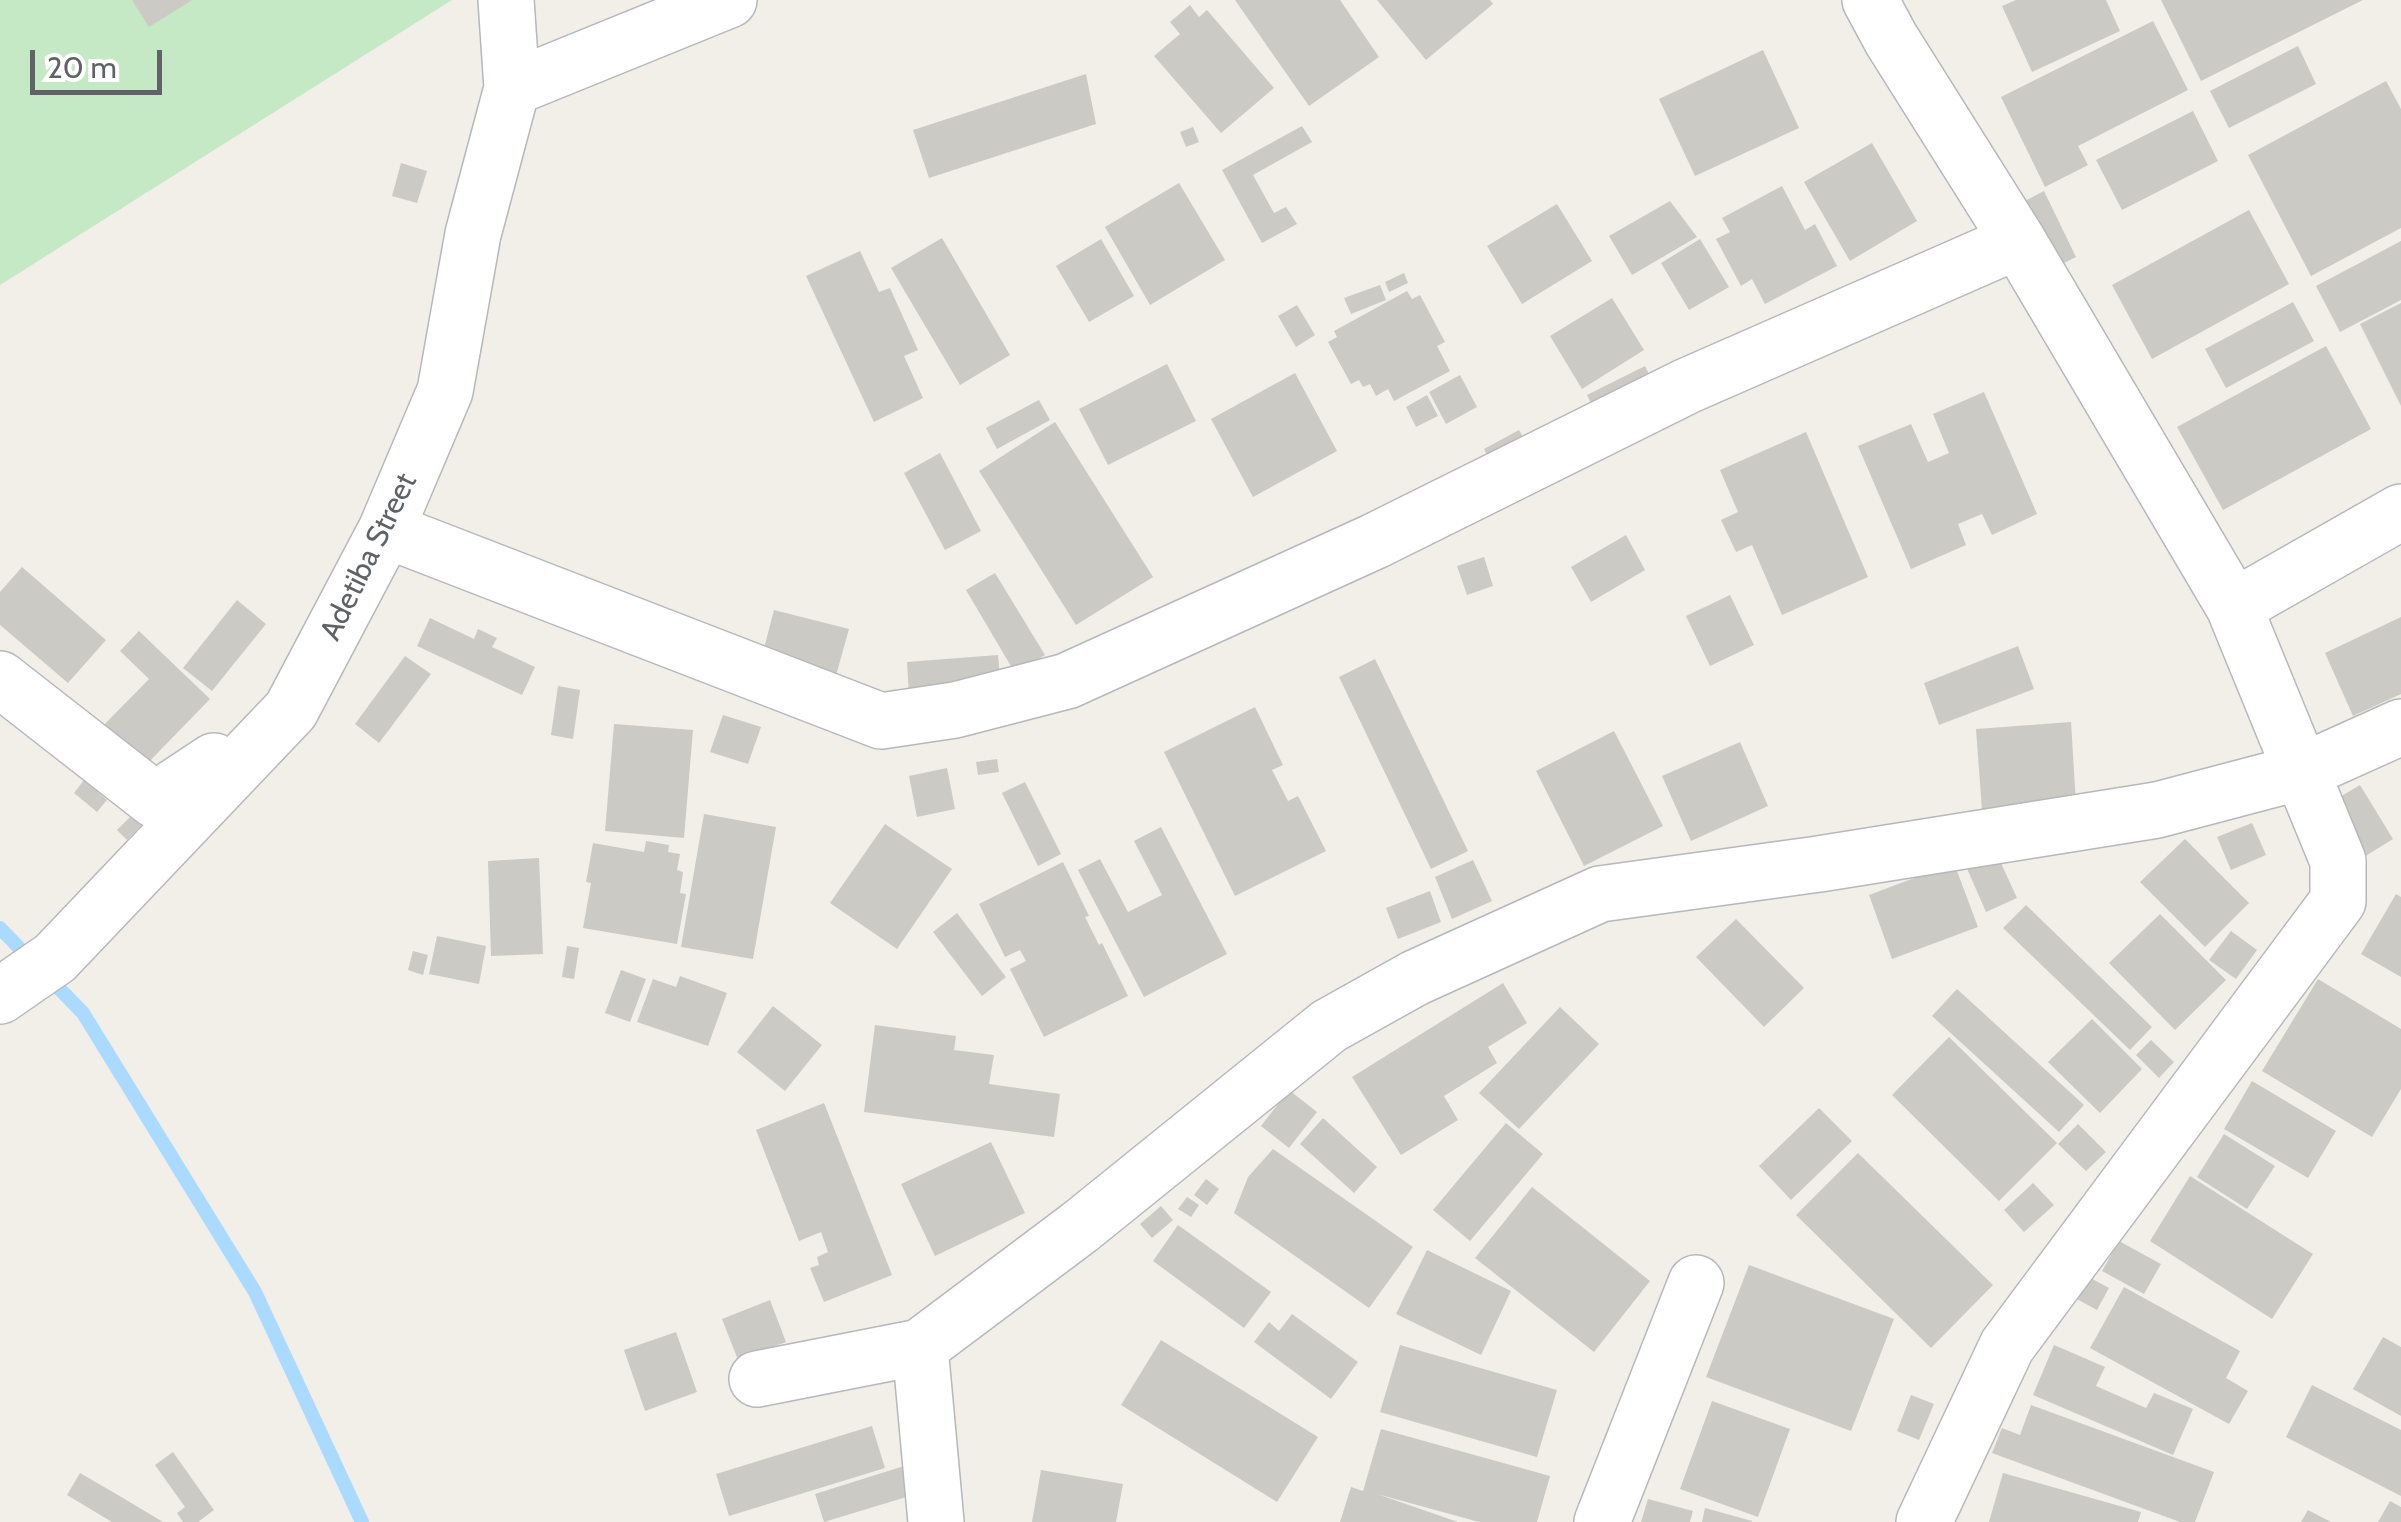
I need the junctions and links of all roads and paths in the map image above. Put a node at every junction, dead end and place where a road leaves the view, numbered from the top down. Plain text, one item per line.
1 (506, 0) edge
2 (728, 0) edge
3 (1870, 0) edge
4 (512, 88) junction
5 (2018, 241) junction
6 (2401, 512) edge
7 (386, 530) junction
8 (2234, 607) junction
9 (0, 680) edge
10 (292, 710) junction
11 (2401, 726) edge
12 (2300, 772) junction
13 (0, 996) edge
14 (1696, 1283) dead end
15 (920, 1347) junction
16 (757, 1378) dead end
17 (936, 1522) edge
18 (1602, 1522) edge
19 (1924, 1522) edge

1 - 4 street, Adetiba Street
2 - 4 street
3 - 5 street
4 - 7 street, Adetiba Street
5 - 7 street
5 - 8 street
6 - 8 street
7 - 10 street, Adetiba Street
8 - 12 street
9 - 10 street
10 - 13 street, Adetiba Street
11 - 12 street
12 - 15 street
12 - 19 street
14 - 18 street
15 - 16 street
15 - 17 street

